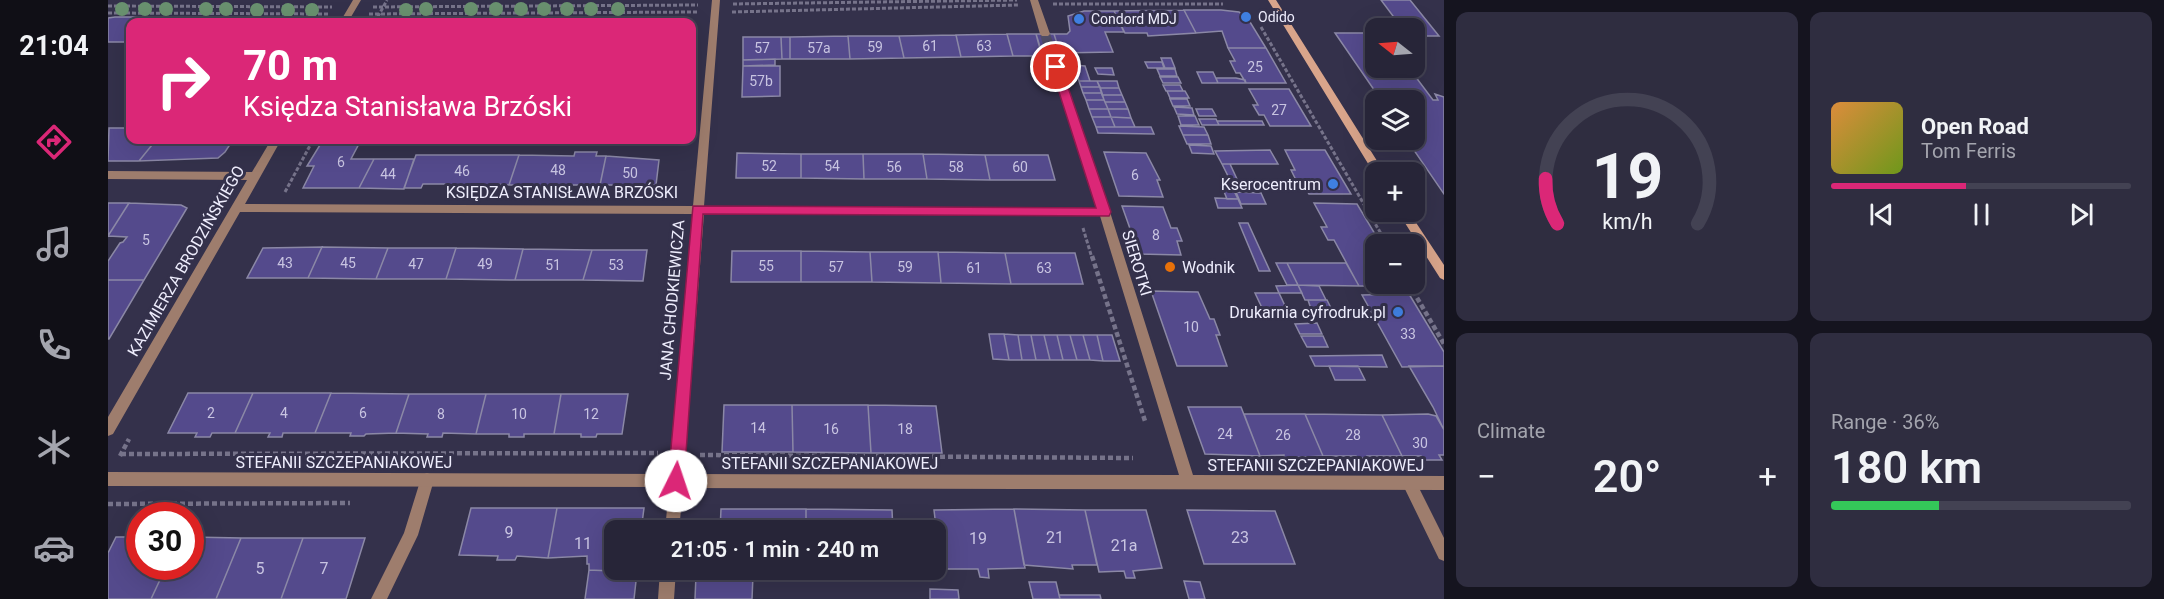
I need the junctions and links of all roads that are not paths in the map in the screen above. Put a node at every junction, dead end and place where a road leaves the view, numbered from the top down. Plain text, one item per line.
1 (1272, 0) edge
2 (716, 2) edge
3 (1035, 2) edge
4 (355, 3) edge
5 (346, 18) edge
6 (1045, 34) tunnel mouth
7 (1051, 53) tunnel mouth
8 (274, 144) edge
9 (1373, 162) edge
10 (108, 175) edge
11 (254, 176) junction
12 (236, 208) junction
13 (697, 210) junction
14 (1104, 212) junction
15 (1410, 222) edge
16 (1444, 275) edge
17 (108, 430) edge
18 (108, 479) edge
19 (427, 480) junction
20 (676, 481) junction
21 (1188, 483) junction
22 (1408, 483) junction
23 (1444, 483) edge
24 (673, 520) edge
25 (1444, 554) edge
26 (667, 580) edge
27 (379, 599) edge
28 (666, 599) edge

1 - 9 street
2 - 13 street, JANA CHODKIEWICZA
3 - 6 street
4 - 5 street
7 - 14 street, SIEROTKI
8 - 11 street, KAZIMIERZA BRODZIŃSKIEGO
10 - 11 street
11 - 12 street, KAZIMIERZA BRODZIŃSKIEGO
12 - 13 street, KSIĘDZA STANISŁAWA BRZÓSKI
12 - 17 street, KAZIMIERZA BRODZIŃSKIEGO
13 - 14 street, KSIĘDZA STANISŁAWA BRZÓSKI
13 - 20 street, JANA CHODKIEWICZA
14 - 21 street, SIEROTKI
15 - 16 street
18 - 19 street, STEFANII SZCZEPANIAKOWEJ
19 - 20 street, STEFANII SZCZEPANIAKOWEJ
19 - 27 street
20 - 21 street, STEFANII SZCZEPANIAKOWEJ
20 - 24 street, JANA CHODKIEWICZA
21 - 22 street, STEFANII SZCZEPANIAKOWEJ
22 - 23 street, STEFANII SZCZEPANIAKOWEJ
22 - 25 street
26 - 28 street

